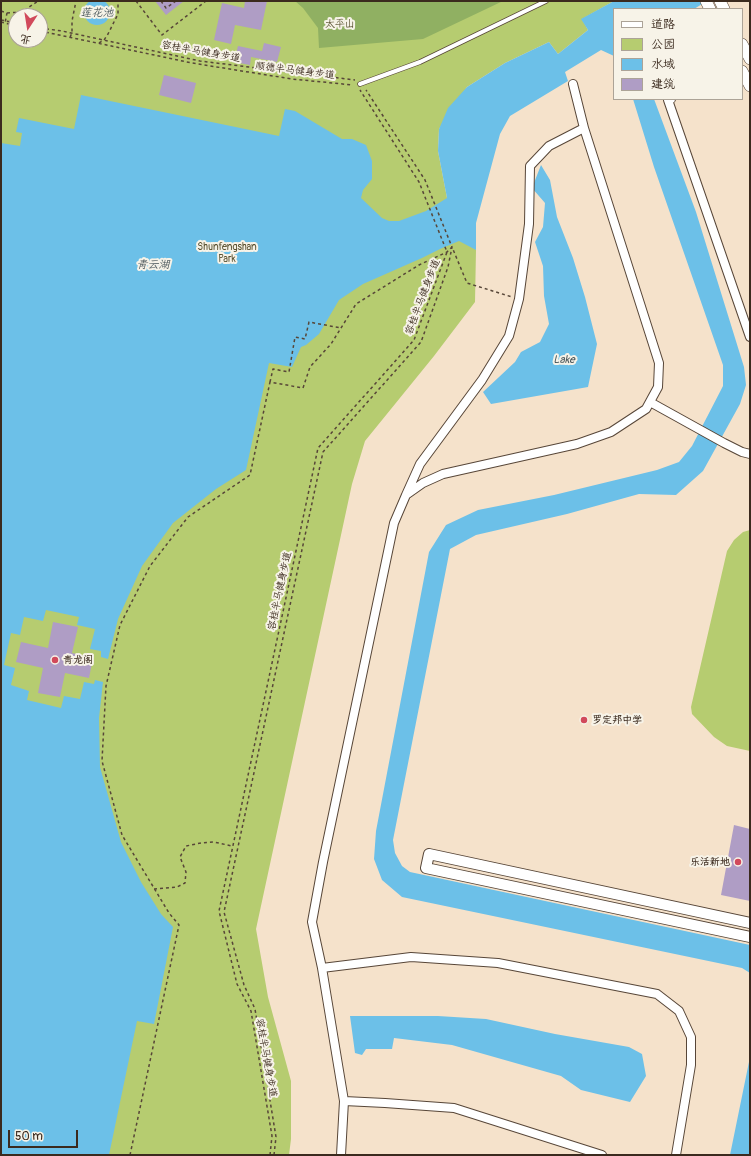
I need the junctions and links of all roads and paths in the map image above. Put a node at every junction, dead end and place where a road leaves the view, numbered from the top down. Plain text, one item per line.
1 (38, 1) edge
2 (76, 1) edge
3 (119, 1) edge
4 (136, 1) edge
5 (161, 1) edge
6 (176, 1) edge
7 (206, 1) edge
8 (546, 1) edge
9 (1, 10) edge
10 (7, 12) junction
11 (1, 20) edge
12 (1, 22) edge
13 (5, 22) junction
14 (8, 23) edge
15 (48, 29) edge
16 (48, 33) edge
17 (72, 33) junction
18 (70, 37) junction
19 (104, 40) junction
20 (98, 43) junction
21 (743, 46) edge
22 (750, 59) edge
23 (743, 73) edge
24 (358, 84) junction
25 (573, 84) dead end
26 (750, 86) edge
27 (668, 100) edge
28 (584, 128) junction
29 (452, 247) junction
30 (447, 252) junction
31 (519, 299) junction
32 (341, 328) junction
33 (750, 337) edge
34 (270, 382) junction
35 (650, 402) junction
36 (750, 454) edge
37 (406, 496) junction
38 (232, 847) junction
39 (154, 889) junction
40 (750, 923) edge
41 (750, 937) edge
42 (322, 968) junction
43 (344, 1101) junction
44 (130, 1155) edge
45 (270, 1155) edge
46 (274, 1155) edge
47 (341, 1155) edge
48 (602, 1155) edge
49 (676, 1155) edge

1 - 10 path
2 - 17 path
3 - 19 path
4 - 7 path
5 - 6 path
8 - 24 lane
9 - 10 path
10 - 13 path
11 - 13 path
12 - 13 path
13 - 14 path
15 - 17 path, 容桂半马健身步道
16 - 18 path, 顺德半马健身步道
17 - 18 path
17 - 19 path, 容桂半马健身步道
18 - 20 path, 顺德半马健身步道
19 - 20 path
19 - 24 path, 容桂半马健身步道
20 - 24 path, 顺德半马健身步道
21 - 22 main road
23 - 26 main road
24 - 29 path
24 - 30 path, 容桂半马健身步道
25 - 28 street
27 - 33 street
28 - 31 street
28 - 35 street
29 - 30 path
29 - 31 path
29 - 46 path
30 - 32 path
30 - 38 path, 容桂半马健身步道
31 - 37 street
32 - 34 path
32 - 34 path
34 - 39 path
35 - 36 street
35 - 37 street
37 - 42 street
38 - 39 path
38 - 45 path, 容桂半马健身步道
39 - 44 path
40 - 41 street
42 - 43 street
42 - 49 street
43 - 47 street
43 - 48 street

